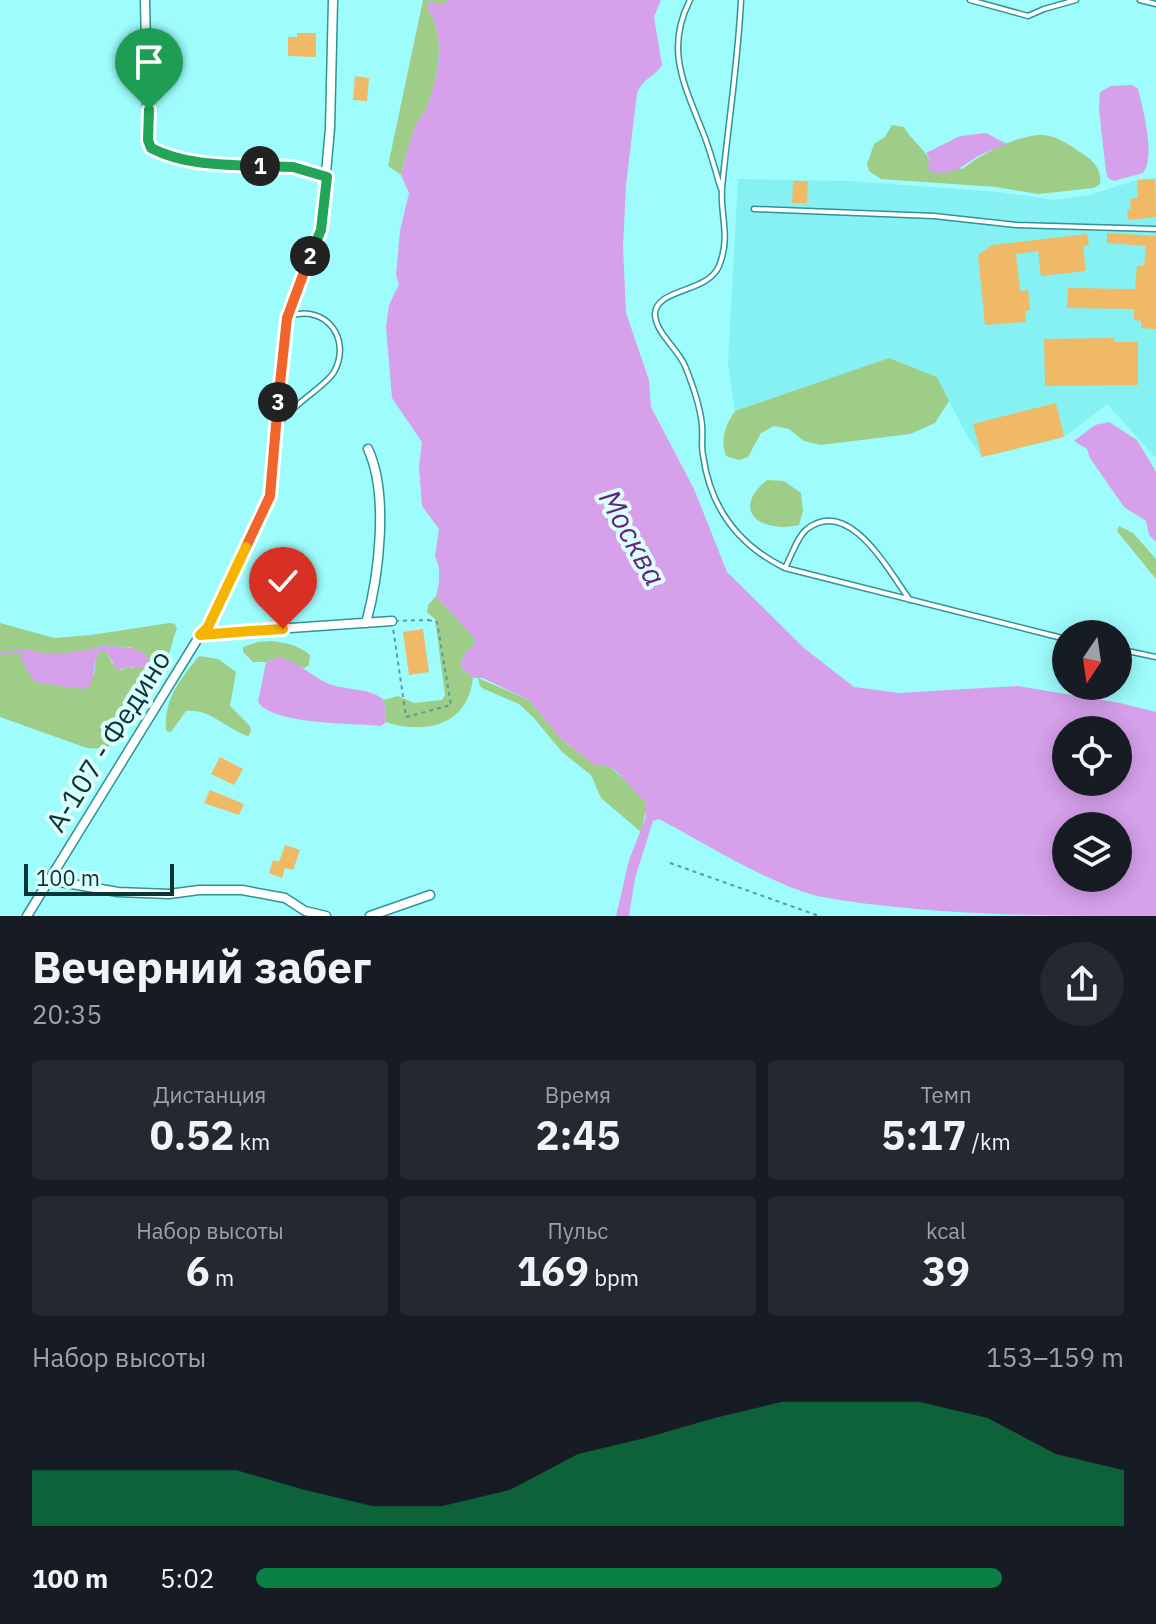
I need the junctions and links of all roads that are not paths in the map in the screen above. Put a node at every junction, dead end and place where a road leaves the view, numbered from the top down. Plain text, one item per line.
1 (145, 0) edge
2 (333, 0) edge
3 (690, 0) edge
4 (741, 0) edge
5 (970, 0) edge
6 (1076, 0) edge
7 (1140, 0) edge
8 (1156, 4) edge
9 (327, 177) junction
10 (722, 192) junction
11 (754, 209) dead end
12 (1156, 229) edge
13 (287, 318) junction
14 (276, 429) junction
15 (368, 449) dead end
16 (785, 568) junction
17 (910, 600) junction
18 (392, 621) road end
19 (366, 623) junction
20 (200, 635) junction
21 (1052, 636) edge
22 (1132, 652) edge
23 (1156, 657) edge
24 (49, 880) junction
25 (430, 895) dead end
26 (31, 915) edge
27 (326, 916) edge
28 (370, 916) edge

1 - 9 street
2 - 9 street, А-107 - Федино
3 - 10 lane
4 - 10 lane
5 - 6 lane
7 - 8 lane
9 - 13 street, А-107 - Федино
10 - 16 lane
11 - 12 lane
13 - 14 street, А-107 - Федино
13 - 14 lane
14 - 20 street, А-107 - Федино
15 - 19 street
16 - 17 lane
16 - 17 lane
17 - 21 lane
18 - 19 street
19 - 20 street
20 - 24 street, А-107 - Федино
22 - 23 lane
24 - 26 street, А-107 - Федино
24 - 27 street
25 - 28 street

